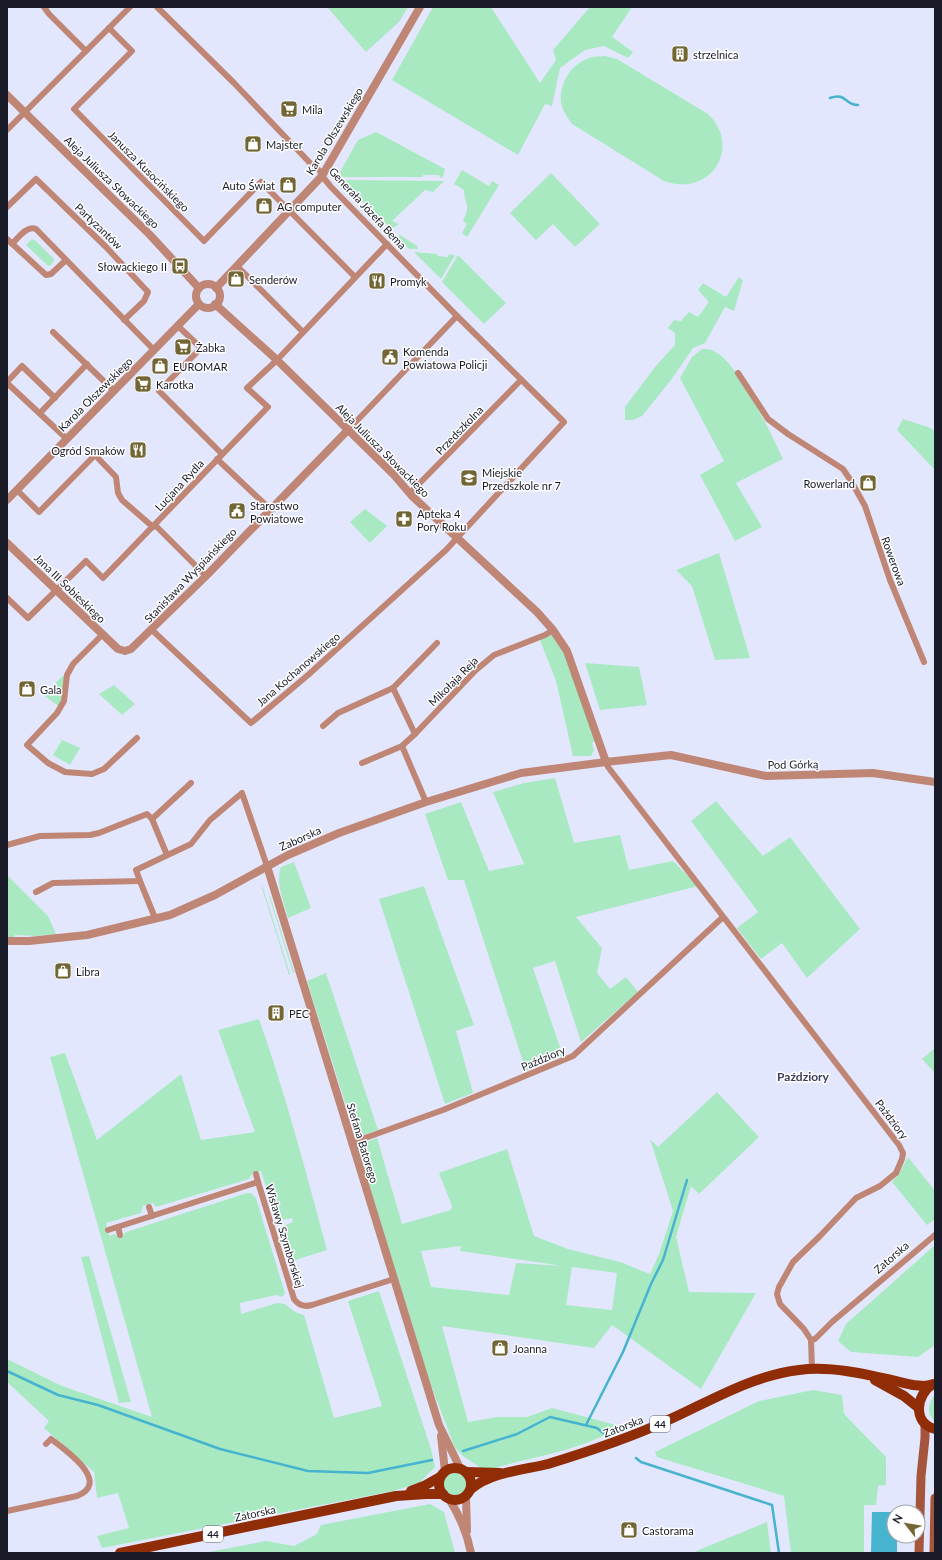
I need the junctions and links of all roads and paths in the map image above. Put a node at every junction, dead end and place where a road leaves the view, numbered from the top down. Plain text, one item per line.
1 (44, 7) edge
2 (130, 7) edge
3 (157, 7) edge
4 (420, 7) edge
5 (109, 28) junction
6 (86, 51) junction
7 (7, 95) edge
8 (25, 112) junction
9 (7, 130) edge
10 (322, 176) junction
11 (7, 207) edge
12 (289, 211) junction
13 (7, 239) edge
14 (12, 244) junction
15 (387, 244) junction
16 (66, 260) junction
17 (236, 266) junction
18 (355, 277) junction
19 (199, 288) junction
20 (216, 288) junction
21 (199, 304) junction
22 (216, 304) junction
23 (457, 316) junction
24 (124, 320) junction
25 (178, 326) junction
26 (53, 332) dead end
27 (303, 332) junction
28 (154, 350) junction
29 (277, 360) junction
30 (87, 364) junction
31 (738, 372) dead end
32 (521, 380) junction
33 (7, 383) edge
34 (114, 391) junction
35 (55, 398) junction
36 (40, 413) junction
37 (348, 430) junction
38 (67, 439) junction
39 (222, 454) junction
40 (216, 460) junction
41 (17, 490) junction
42 (410, 494) junction
43 (7, 500) edge
44 (270, 509) junction
45 (154, 526) junction
46 (457, 538) junction
47 (7, 543) edge
48 (206, 576) junction
49 (56, 590) junction
50 (7, 598) edge
51 (152, 630) junction
52 (553, 630) junction
53 (103, 634) junction
54 (437, 643) dead end
55 (118, 649) joint
56 (924, 662) dead end
57 (393, 688) junction
58 (323, 726) dead end
59 (415, 734) junction
60 (137, 738) dead end
61 (402, 746) junction
62 (362, 762) dead end
63 (606, 762) junction
64 (935, 782) edge
65 (191, 783) dead end
66 (426, 802) junction
67 (152, 819) junction
68 (7, 845) edge
69 (167, 855) junction
70 (267, 866) junction
71 (140, 881) junction
72 (36, 892) dead end
73 (723, 917) junction
74 (155, 918) junction
75 (7, 941) edge
76 (351, 1143) junction
77 (256, 1174) dead end
78 (258, 1182) junction
79 (149, 1207) dead end
80 (152, 1216) junction
81 (118, 1227) junction
82 (108, 1230) dead end
83 (120, 1235) dead end
84 (935, 1235) edge
85 (394, 1279) junction
86 (811, 1340) junction
87 (812, 1369) junction
88 (870, 1376) junction
89 (933, 1384) edge
90 (919, 1408) junction
91 (925, 1424) junction
92 (440, 1425) junction
93 (935, 1429) edge
94 (46, 1444) dead end
95 (464, 1470) junction
96 (506, 1473) junction
97 (442, 1474) junction
98 (468, 1493) junction
99 (396, 1496) junction
100 (446, 1497) junction
101 (935, 1498) edge
102 (8, 1509) edge
103 (467, 1536) junction
104 (120, 1553) edge
105 (471, 1553) edge
106 (919, 1553) edge
107 (934, 1553) edge

1 - 6 street
2 - 5 street
3 - 10 street, Generała Józefa Bema
4 - 10 street, Karola Olszewskiego
5 - 6 street
5 - 12 street, Janusza Kusocińskiego
6 - 8 street
7 - 8 street, Aleja Juliusza Słowackiego
8 - 9 street
8 - 19 street, Aleja Juliusza Słowackiego
10 - 12 street, Karola Olszewskiego
10 - 15 street, Generała Józefa Bema
11 - 24 street, Partyzantów
12 - 17 street, Karola Olszewskiego
12 - 18 street
13 - 14 street
14 - 16 street
14 - 16 street
15 - 18 street
15 - 23 street, Generała Józefa Bema
16 - 24 street
17 - 20 street, Karola Olszewskiego
17 - 27 street
18 - 27 street
19 - 20 street
19 - 21 street
20 - 22 street
21 - 22 street
21 - 25 street, Karola Olszewskiego
22 - 29 street, Aleja Juliusza Słowackiego
23 - 32 street, Generała Józefa Bema
23 - 37 street, Stanisława Wyspiańskiego
24 - 28 street
25 - 28 street, Karola Olszewskiego
25 - 39 street
26 - 30 street
27 - 29 street
28 - 34 street, Karola Olszewskiego
29 - 37 street, Aleja Juliusza Słowackiego
29 - 39 street, Lucjana Rydla
30 - 34 street
30 - 35 street
31 - 56 street, Rowerowa
32 - 42 street, Przedszkolna
32 - 46 street, Generała Józefa Bema
33 - 35 street
33 - 36 street
34 - 38 street, Karola Olszewskiego
35 - 36 street
36 - 38 street
37 - 42 street, Aleja Juliusza Słowackiego
37 - 44 street, Stanisława Wyspiańskiego
38 - 41 street, Karola Olszewskiego
39 - 40 street, Lucjana Rydla
40 - 44 street
40 - 45 street, Lucjana Rydla
41 - 43 street, Karola Olszewskiego
41 - 45 street
42 - 46 street, Aleja Juliusza Słowackiego
44 - 48 street, Stanisława Wyspiańskiego
45 - 48 street
45 - 49 street, Lucjana Rydla
46 - 51 street, Jana Kochanowskiego
46 - 52 street, Aleja Juliusza Słowackiego
47 - 49 street, Jana III Sobieskiego
48 - 51 street, Stanisława Wyspiańskiego
49 - 50 street
49 - 53 street, Jana III Sobieskiego
51 - 55 street, Stanisława Wyspiańskiego
52 - 59 street, Mikołaja Reja
52 - 63 street, Aleja Juliusza Słowackiego
53 - 55 street, Jana III Sobieskiego
53 - 60 street
54 - 57 street
57 - 58 street
57 - 59 street
59 - 61 street, Mikołaja Reja
61 - 62 street, Mikołaja Reja
61 - 66 street
63 - 64 street, Pod Górką
63 - 66 street, Zaborska
63 - 73 street, Paździory
65 - 67 street
66 - 70 street, Zaborska
67 - 68 street
67 - 69 street
69 - 70 street
69 - 71 street
70 - 74 street, Zaborska
70 - 76 street, Stefana Batorego
71 - 72 street
71 - 74 street
73 - 76 street, Paździory
73 - 86 street, Paździory
74 - 75 street, Zaborska
76 - 85 street, Stefana Batorego
77 - 78 street
78 - 80 street, Wisławy Szymborskiej
78 - 85 street, Wisławy Szymborskiej
79 - 80 street
80 - 81 street, Wisławy Szymborskiej
81 - 82 street, Wisławy Szymborskiej
81 - 83 street
84 - 86 street, Zatorska
85 - 92 street, Stefana Batorego
86 - 87 street
87 - 88 main road, Zatorska / 44
87 - 96 main road, Zatorska / 44
88 - 89 main road, Zatorska / 44
88 - 90 main road, Zatorska / 44
89 - 90 main road, 44
90 - 91 main road
91 - 93 main road
91 - 106 main road
92 - 95 street, Stefana Batorego
92 - 97 street, Stefana Batorego
94 - 102 street
95 - 96 main road, Zatorska / 44
95 - 97 main road, 44
95 - 98 main road
96 - 98 main road, Zatorska / 44
97 - 99 main road, Zatorska / 44
97 - 100 main road
98 - 100 main road, 44
98 - 103 street
99 - 100 main road, Zatorska / 44
99 - 104 main road, Zatorska / 44
100 - 103 street
101 - 107 main road
103 - 105 street

